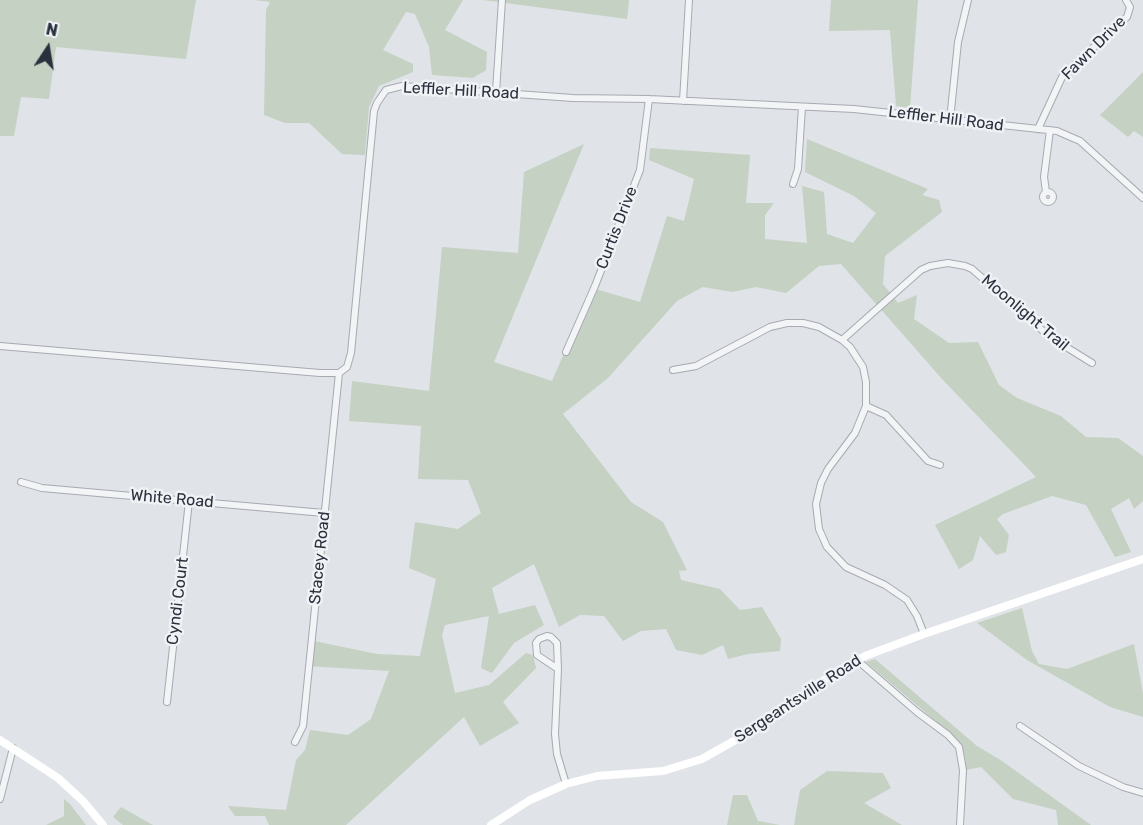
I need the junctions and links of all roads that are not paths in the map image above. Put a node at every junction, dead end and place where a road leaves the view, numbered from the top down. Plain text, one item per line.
1 (502, 0) edge
2 (689, 0) edge
3 (968, 0) edge
4 (1126, 0) edge
5 (496, 92) junction
6 (649, 99) junction
7 (683, 100) junction
8 (802, 107) junction
9 (950, 120) junction
10 (1038, 129) junction
11 (1050, 130) junction
12 (793, 184) dead end
13 (1046, 192) dead end
14 (1143, 198) edge
15 (842, 340) junction
16 (0, 346) edge
17 (566, 352) dead end
18 (1092, 363) dead end
19 (674, 370) dead end
20 (339, 373) junction
21 (866, 406) junction
22 (940, 465) dead end
23 (21, 482) dead end
24 (189, 501) junction
25 (324, 513) junction
26 (1143, 559) edge
27 (924, 634) junction
28 (857, 660) junction
29 (558, 669) junction
30 (167, 702) dead end
31 (1020, 726) dead end
32 (0, 740) edge
33 (296, 742) dead end
34 (13, 748) junction
35 (566, 784) junction
36 (1143, 793) edge
37 (0, 799) edge
38 (103, 825) edge
39 (491, 825) edge
40 (960, 825) edge

1 - 5 street
2 - 7 street
3 - 9 street
4 - 10 street, Fawn Drive
5 - 6 street, Leffler Hill Road
5 - 20 street, Leffler Hill Road
6 - 7 street, Leffler Hill Road
6 - 17 street, Curtis Drive
7 - 8 street, Leffler Hill Road
8 - 9 street, Leffler Hill Road
8 - 12 street
9 - 10 street, Leffler Hill Road
10 - 11 street, Leffler Hill Road
11 - 13 street
11 - 14 street, Leffler Hill Road
15 - 18 street, Moonlight Trail
15 - 19 street
15 - 21 street
16 - 20 street
20 - 25 street, Stacey Road
21 - 22 street
21 - 27 street
23 - 24 street, White Road
24 - 25 street, White Road
24 - 30 street, Cyndi Court
25 - 33 street, Stacey Road
26 - 27 main road, Sergeantsville Road
27 - 28 main road, Sergeantsville Road
28 - 35 main road, Sergeantsville Road
28 - 40 street
29 - 29 street
29 - 35 street
31 - 36 street
32 - 34 main road
34 - 37 street
34 - 38 main road
35 - 39 main road, Sergeantsville Road

